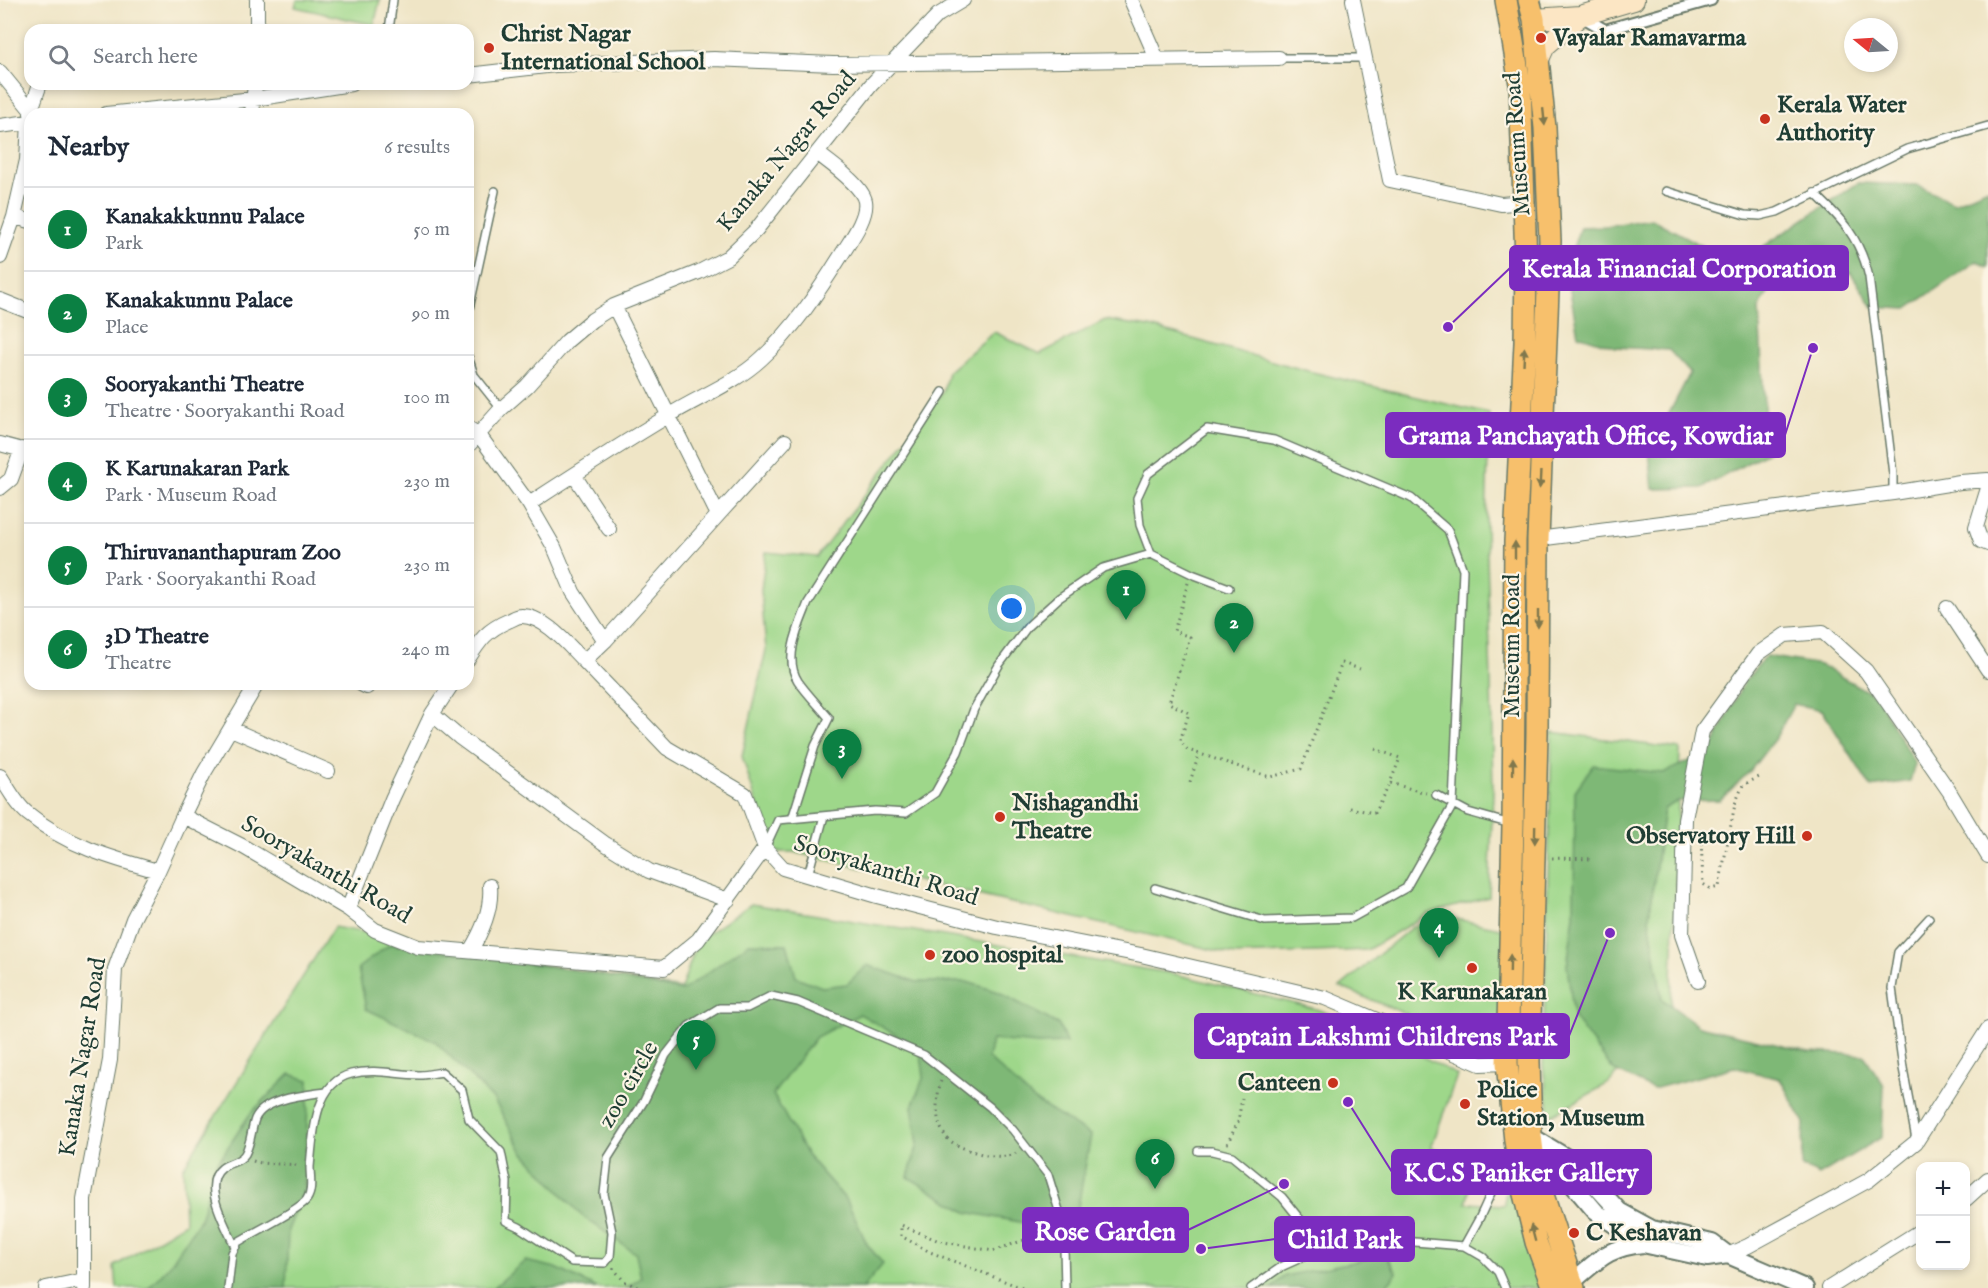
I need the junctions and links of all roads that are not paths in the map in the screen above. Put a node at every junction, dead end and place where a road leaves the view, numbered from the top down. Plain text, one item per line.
1 (256, 0) edge
2 (393, 0) edge
3 (963, 0) edge
4 (1131, 0) edge
5 (1353, 0) edge
6 (1506, 0) edge
7 (1634, 0) edge
8 (1711, 0) edge
9 (1534, 6) edge
10 (1580, 16) junction
11 (257, 24) edge
12 (390, 24) edge
13 (1511, 28) junction
14 (1279, 58) joint
15 (1364, 58) junction
16 (1157, 59) junction
17 (1539, 59) junction
18 (891, 64) junction
19 (0, 72) edge
20 (474, 74) edge
21 (38, 90) edge
22 (255, 90) edge
23 (312, 90) edge
24 (254, 99) junction
25 (24, 108) edge
26 (33, 108) edge
27 (165, 108) edge
28 (253, 108) edge
29 (24, 119) edge
30 (0, 126) edge
31 (1988, 126) edge
32 (817, 153) junction
33 (24, 173) edge
34 (495, 191) dead end
35 (1666, 191) dead end
36 (1814, 193) junction
37 (1525, 202) junction
38 (14, 217) junction
39 (24, 220) edge
40 (0, 257) edge
41 (474, 287) edge
42 (0, 300) edge
43 (614, 306) junction
44 (24, 310) edge
45 (474, 375) edge
46 (943, 392) dead end
47 (501, 409) junction
48 (669, 415) junction
49 (474, 432) edge
50 (785, 441) dead end
51 (0, 444) edge
52 (24, 450) edge
53 (24, 455) edge
54 (574, 475) junction
55 (1988, 480) edge
56 (0, 488) edge
57 (1988, 488) edge
58 (1893, 493) junction
59 (529, 504) junction
60 (718, 515) junction
61 (609, 529) dead end
62 (1538, 539) junction
63 (1988, 544) edge
64 (1151, 554) junction
65 (1228, 588) dead end
66 (1947, 608) dead end
67 (605, 641) junction
68 (474, 648) edge
69 (584, 661) junction
70 (1988, 670) edge
71 (254, 690) edge
72 (448, 690) edge
73 (432, 714) junction
74 (231, 729) junction
75 (328, 771) dead end
76 (0, 776) edge
77 (1436, 795) road end
78 (1453, 805) junction
79 (183, 816) junction
80 (824, 816) junction
81 (792, 819) junction
82 (1513, 825) junction
83 (765, 848) junction
84 (1988, 856) edge
85 (158, 871) junction
86 (808, 875) junction
87 (490, 885) dead end
88 (1155, 888) dead end
89 (728, 900) junction
90 (348, 909) junction
91 (1929, 918) dead end
92 (470, 951) junction
93 (1698, 981) dead end
94 (1988, 1029) edge
95 (1507, 1063) junction
96 (326, 1092) junction
97 (1916, 1142) junction
98 (1526, 1143) junction
99 (1198, 1151) dead end
100 (1988, 1179) edge
101 (1970, 1195) edge
102 (1916, 1234) edge
103 (1642, 1244) junction
104 (1464, 1246) junction
105 (235, 1247) junction
106 (1323, 1248) junction
107 (1728, 1255) junction
108 (84, 1284) edge
109 (1566, 1286) edge
110 (46, 1288) edge
111 (228, 1288) edge
112 (1065, 1288) edge
113 (1251, 1288) edge
114 (1505, 1288) edge
115 (1805, 1288) edge
116 (1829, 1288) edge

1 - 11 street
2 - 12 lane
3 - 18 street, Kanaka Nagar Road
4 - 16 street
5 - 15 street
6 - 13 main road, Museum Road
7 - 10 main road
8 - 10 street
9 - 10 main road
9 - 13 street
9 - 17 main road, Museum Road
10 - 17 main road
13 - 37 main road, Museum Road
14 - 15 lane
14 - 16 street
15 - 37 street
16 - 18 street
17 -> 62 main road, Museum Road
18 - 20 street
18 - 32 street, Kanaka Nagar Road
19 - 25 street
21 - 26 street
22 - 24 street
23 - 24 street
24 - 27 street
24 - 28 street
29 - 30 street
31 - 36 lane
32 - 43 street, Kanaka Nagar Road
32 - 48 street
33 - 38 street
34 - 41 lane
35 - 36 lane
36 - 58 lane
82 -> 37 main road, Museum Road
38 - 39 street
38 - 40 street
42 - 44 street
43 - 47 street, Kanaka Nagar Road
43 - 48 street
45 - 47 lane
46 - 81 lane
47 - 49 street, Kanaka Nagar Road
48 - 54 street
48 - 60 street
49 - 59 street
50 - 60 street
51 - 52 street
53 - 56 street
54 - 59 street
54 - 61 street
55 - 58 street
57 - 63 street
58 - 62 street
59 - 67 street
60 - 67 street
62 -> 98 main road, Museum Road
64 - 65 lane
64 - 78 lane
64 - 80 lane
66 - 70 street
67 - 69 street
68 - 69 street
69 - 83 street
71 - 74 street, Kanaka Nagar Road
72 - 73 street
73 - 89 street
73 - 90 street
74 - 75 street
74 - 79 street, Kanaka Nagar Road
76 - 85 street
77 - 78 lane
78 - 82 lane
78 - 88 lane
79 - 85 street, Kanaka Nagar Road
79 - 90 street, Sooryakanthi Road
80 - 81 lane
80 - 86 lane
81 - 83 lane
95 -> 82 main road, Museum Road
83 - 86 street, Sooryakanthi Road
83 - 89 street, Sooryakanthi Road
84 - 93 street
85 - 108 street, Kanaka Nagar Road
86 - 95 street, Sooryakanthi Road
87 - 92 street
89 - 92 street, Sooryakanthi Road
90 - 92 street, Sooryakanthi Road
91 - 97 lane
94 - 97 street
95 - 98 main road, Museum Road
96 - 105 lane
96 - 105 lane
96 - 112 lane, zoo circle
97 - 107 street
98 - 103 street
98 - 104 lane
98 - 107 street
98 - 109 main road, Museum Road
99 - 106 lane
100 - 101 street
102 - 116 street
103 - 107 street
103 - 109 street
104 - 106 lane
104 - 114 lane
105 - 111 lane
106 - 113 lane
107 - 115 street
108 - 110 street

